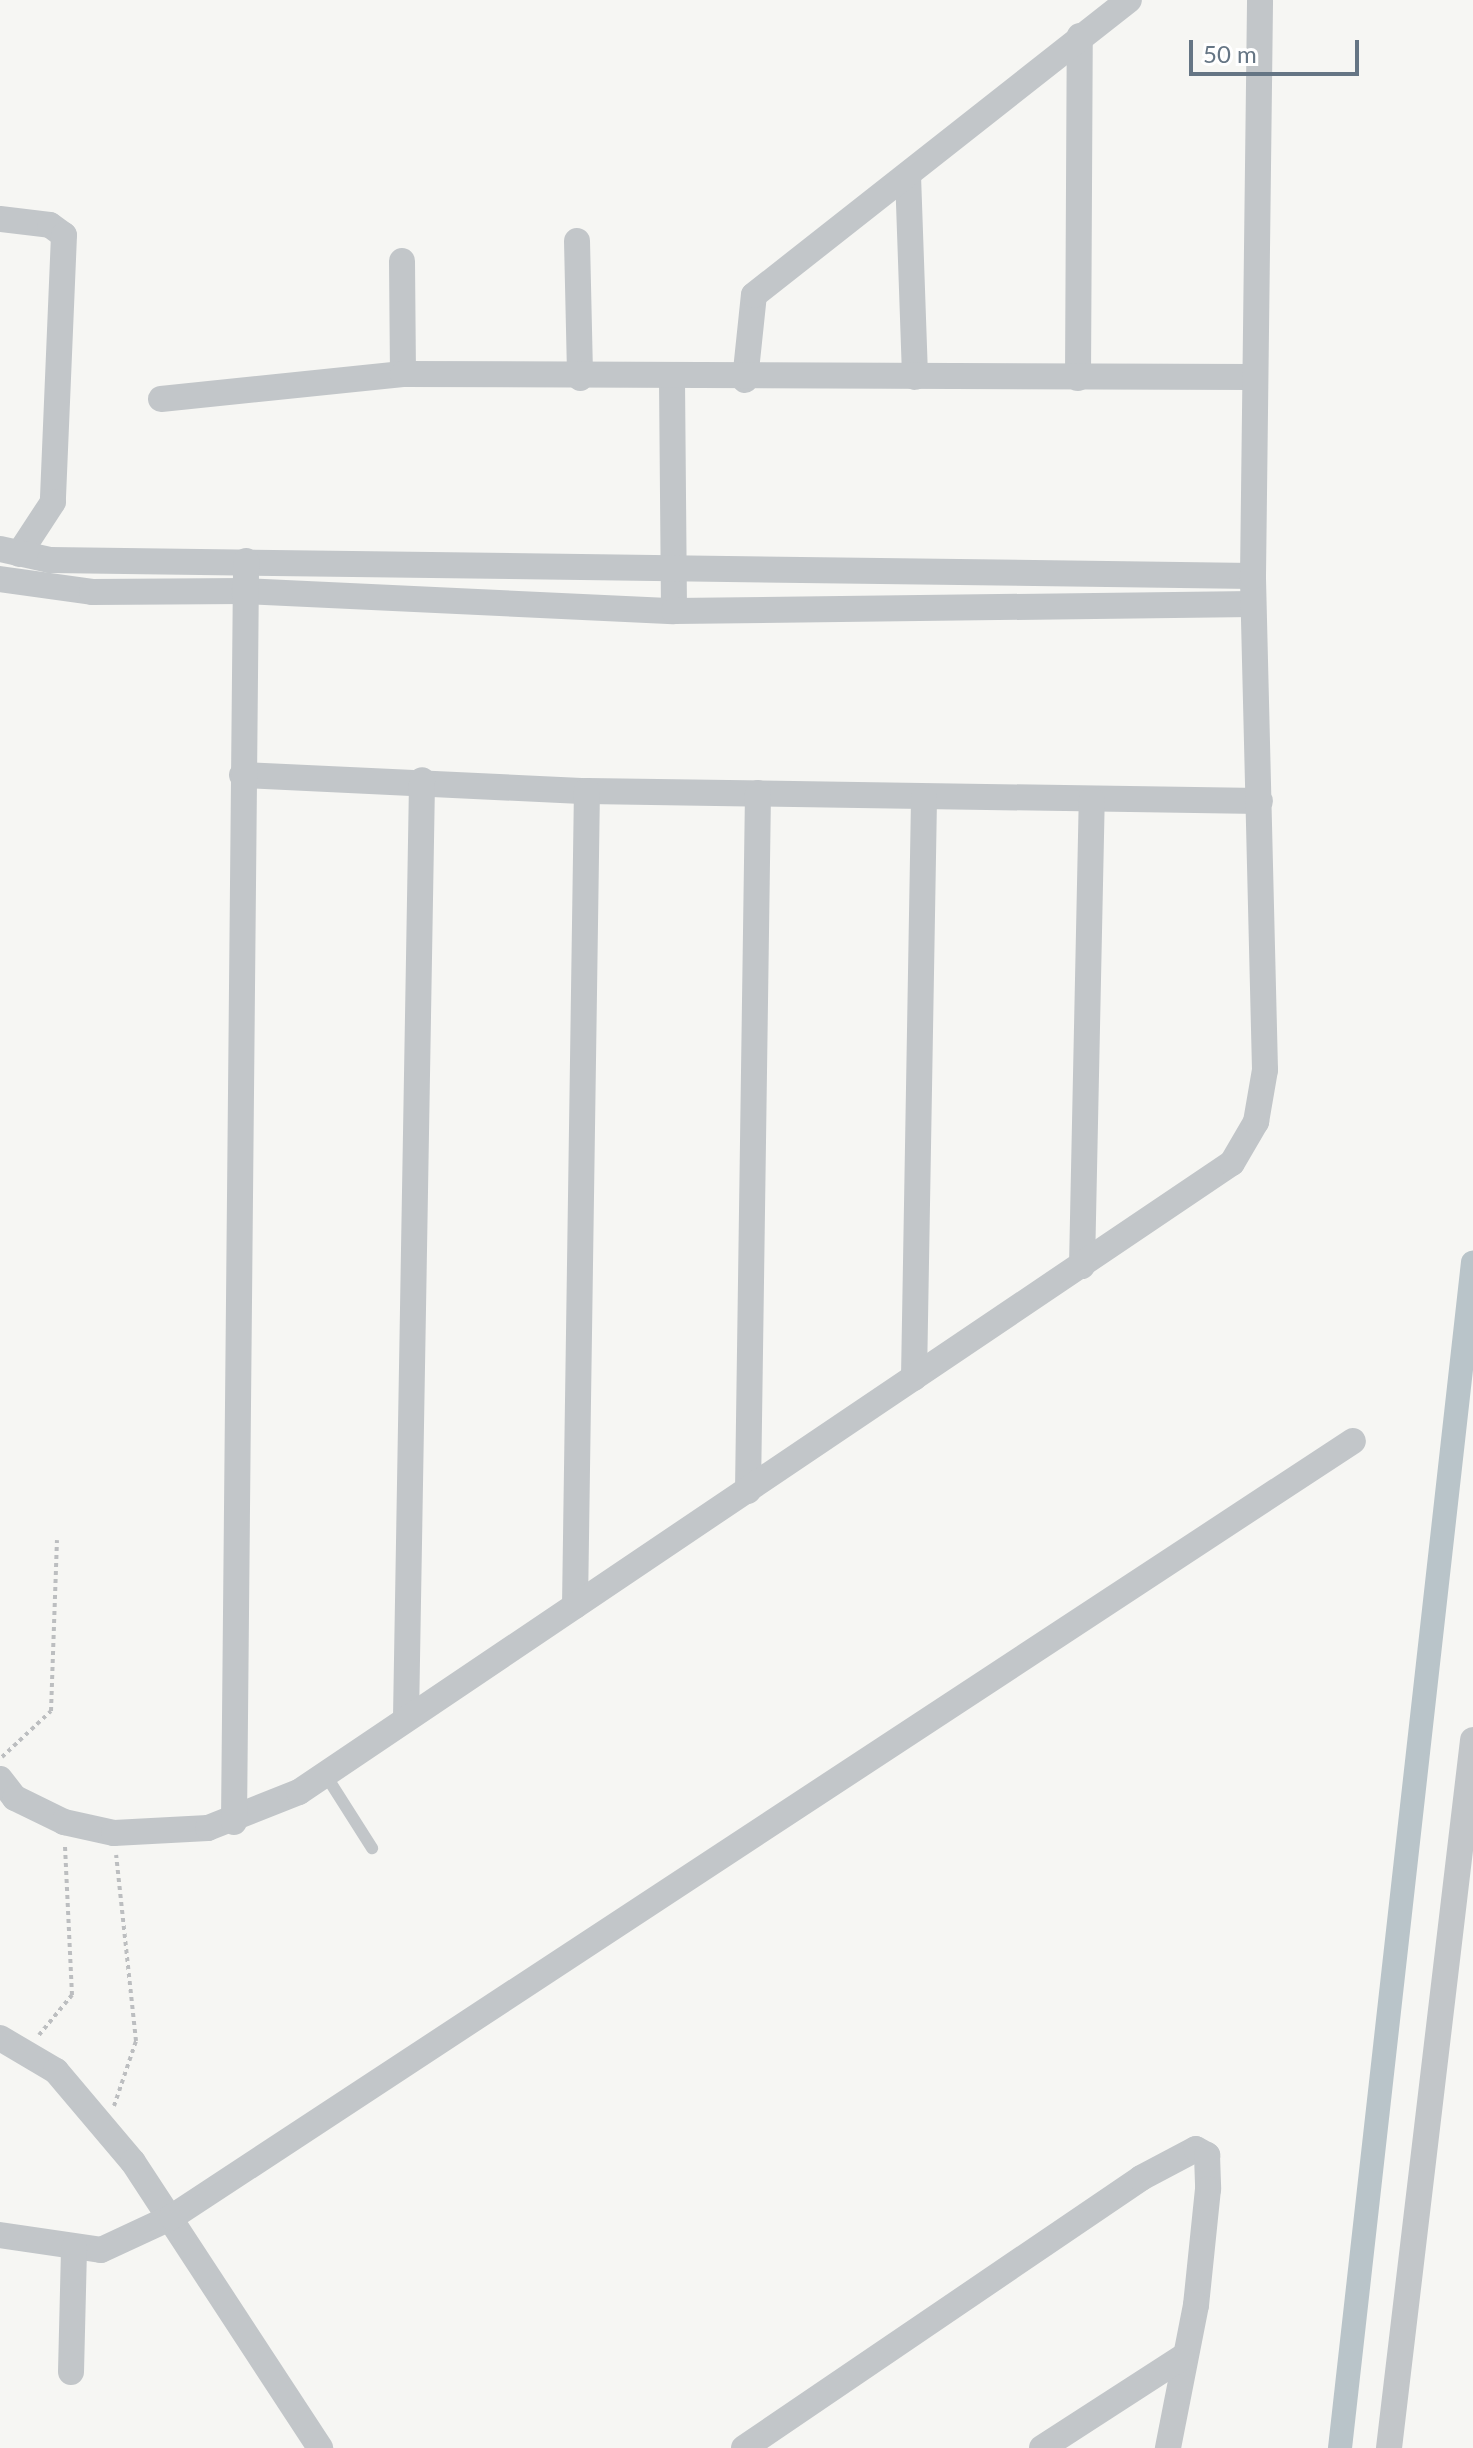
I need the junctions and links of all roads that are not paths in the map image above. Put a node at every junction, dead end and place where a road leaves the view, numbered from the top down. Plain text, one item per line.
1 (1129, 0) edge
2 (1260, 0) edge
3 (1080, 36) junction
4 (908, 175) junction
5 (0, 219) edge
6 (577, 241) dead end
7 (402, 261) dead end
8 (403, 374) junction
9 (915, 377) junction
10 (1253, 377) junction
11 (580, 378) junction
12 (1078, 378) junction
13 (672, 380) junction
14 (745, 380) junction
15 (161, 399) dead end
16 (10, 551) edge
17 (246, 561) junction
18 (673, 572) junction
19 (1253, 576) junction
20 (0, 579) edge
21 (244, 591) junction
22 (1253, 604) junction
23 (674, 611) junction
24 (242, 775) junction
25 (422, 780) junction
26 (587, 791) junction
27 (758, 793) junction
28 (924, 798) junction
29 (1092, 800) junction
30 (1260, 801) junction
31 (1082, 1266) junction
32 (914, 1378) junction
33 (1353, 1441) dead end
34 (748, 1491) junction
35 (575, 1606) junction
36 (406, 1718) junction
37 (1473, 1740) edge
38 (325, 1774) junction
39 (0, 1779) edge
40 (234, 1822) junction
41 (372, 1848) dead end
42 (0, 2038) edge
43 (172, 2217) junction
44 (0, 2235) edge
45 (74, 2248) junction
46 (1181, 2358) junction
47 (71, 2372) dead end
48 (320, 2448) edge
49 (744, 2448) edge
50 (1042, 2448) edge
51 (1168, 2448) edge
52 (1389, 2448) edge

1 - 3 street
2 - 10 street
3 - 4 street
3 - 12 street
4 - 9 street
4 - 14 street
5 - 16 street
6 - 11 street
7 - 8 street
8 - 11 street
8 - 15 street
9 - 12 street
9 - 14 street
10 - 12 street
10 - 19 street
11 - 13 street
13 - 14 street
13 - 18 street
16 - 17 street
17 - 18 street
17 - 21 street
18 - 19 street
18 - 23 street
19 - 22 street
20 - 21 street
21 - 23 street
21 - 24 street
22 - 23 street
22 - 30 street
24 - 25 street
24 - 40 street
25 - 26 street
25 - 36 street
26 - 27 street
26 - 35 street
27 - 28 street
27 - 34 street
28 - 29 street
28 - 32 street
29 - 30 street
29 - 31 street
30 - 31 street
31 - 32 street
32 - 34 street
33 - 43 street
34 - 35 street
35 - 36 street
36 - 38 street
37 - 52 street
38 - 40 street
38 - 41 lane
39 - 40 street
42 - 43 street
43 - 45 street
43 - 48 street
44 - 45 street
45 - 47 street
46 - 49 street
46 - 50 street
46 - 51 street

